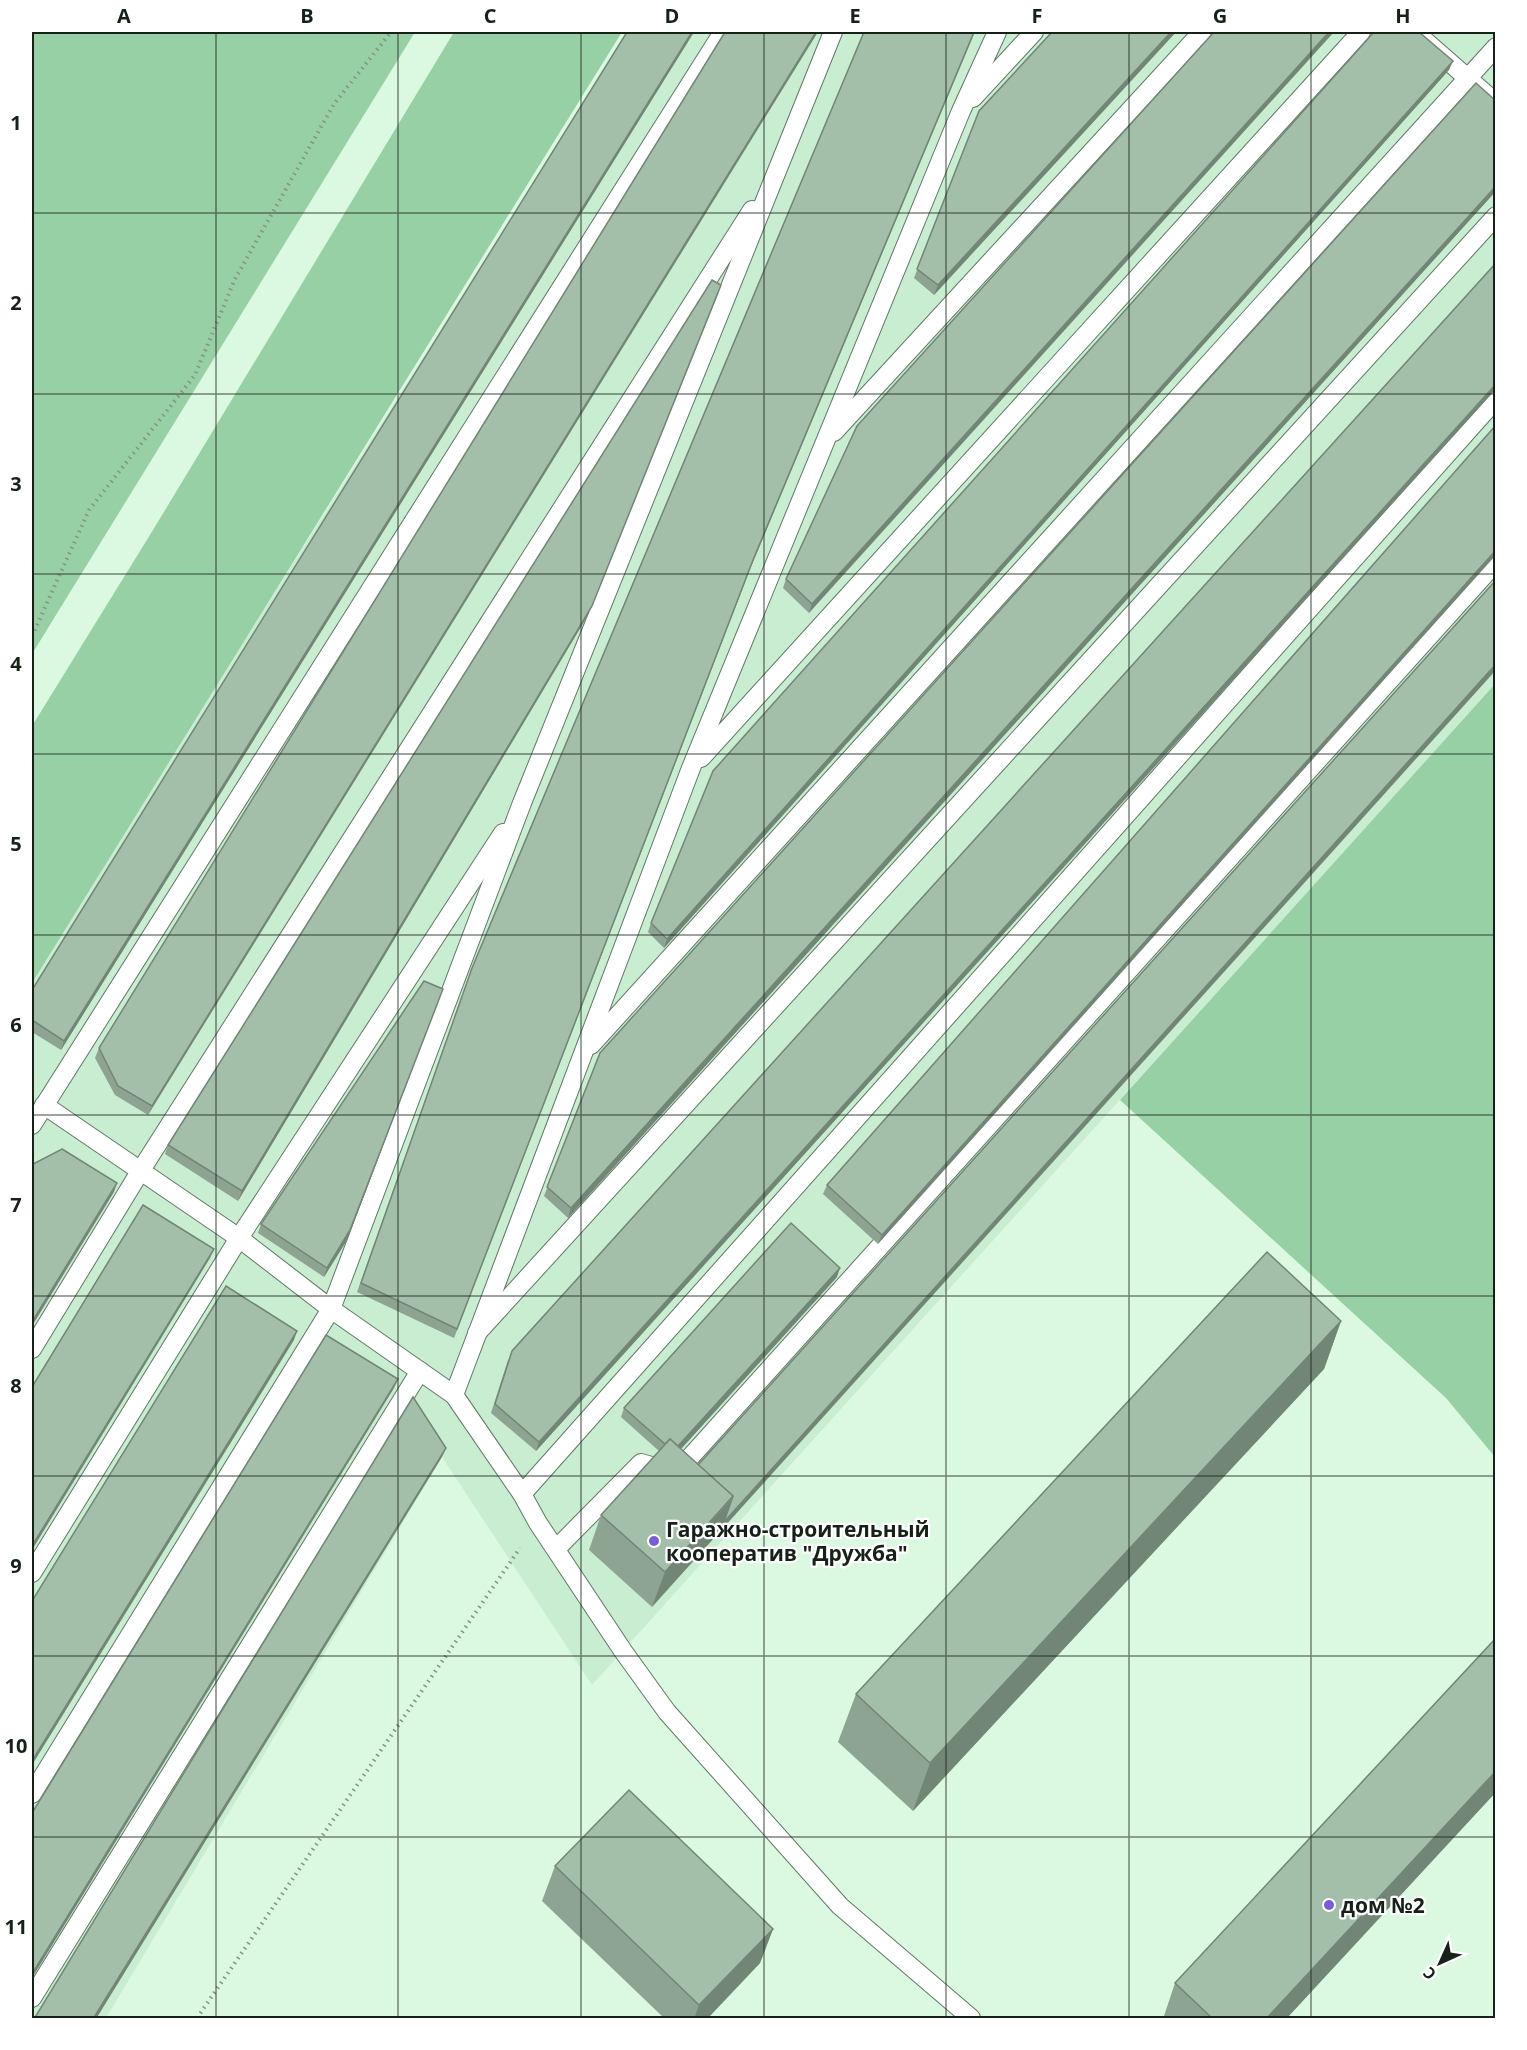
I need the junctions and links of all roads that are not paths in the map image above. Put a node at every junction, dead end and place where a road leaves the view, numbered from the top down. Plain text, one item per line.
1 (723, 32) edge
2 (833, 32) edge
3 (997, 32) edge
4 (1034, 32) edge
5 (1202, 32) edge
6 (1361, 32) edge
7 (1415, 32) edge
8 (1496, 47) edge
9 (1467, 78) junction
10 (1496, 103) edge
11 (961, 111) junction
12 (777, 170) junction
13 (1496, 216) edge
14 (1496, 399) edge
15 (826, 441) junction
16 (1496, 562) edge
17 (691, 768) junction
18 (522, 803) junction
19 (583, 1053) junction
20 (44, 1104) junction
21 (32, 1125) edge
22 (141, 1170) junction
23 (239, 1238) junction
24 (331, 1309) junction
25 (477, 1333) junction
26 (32, 1349) edge
27 (420, 1371) junction
28 (454, 1395) junction
29 (522, 1494) junction
30 (556, 1549) junction
31 (32, 1573) edge
32 (32, 1794) edge
33 (32, 1998) edge
34 (971, 2019) edge

1 - 20 lane
2 - 12 lane
3 - 11 lane
4 - 11 lane
5 - 15 lane
6 - 17 lane
7 - 9 lane
8 - 9 lane
9 - 10 lane
9 - 19 lane
11 - 15 lane
12 - 18 lane
12 - 22 lane
13 - 25 lane
14 - 29 lane
15 - 17 lane
16 - 30 lane
17 - 19 lane
18 - 23 lane
18 - 24 lane
19 - 25 lane
20 - 21 lane
20 - 22 lane
22 - 23 lane
22 - 26 lane
23 - 24 lane
23 - 31 lane
24 - 27 lane
24 - 32 lane
25 - 28 lane
27 - 28 lane
27 - 33 lane
28 - 29 lane
29 - 30 lane
30 - 34 lane

